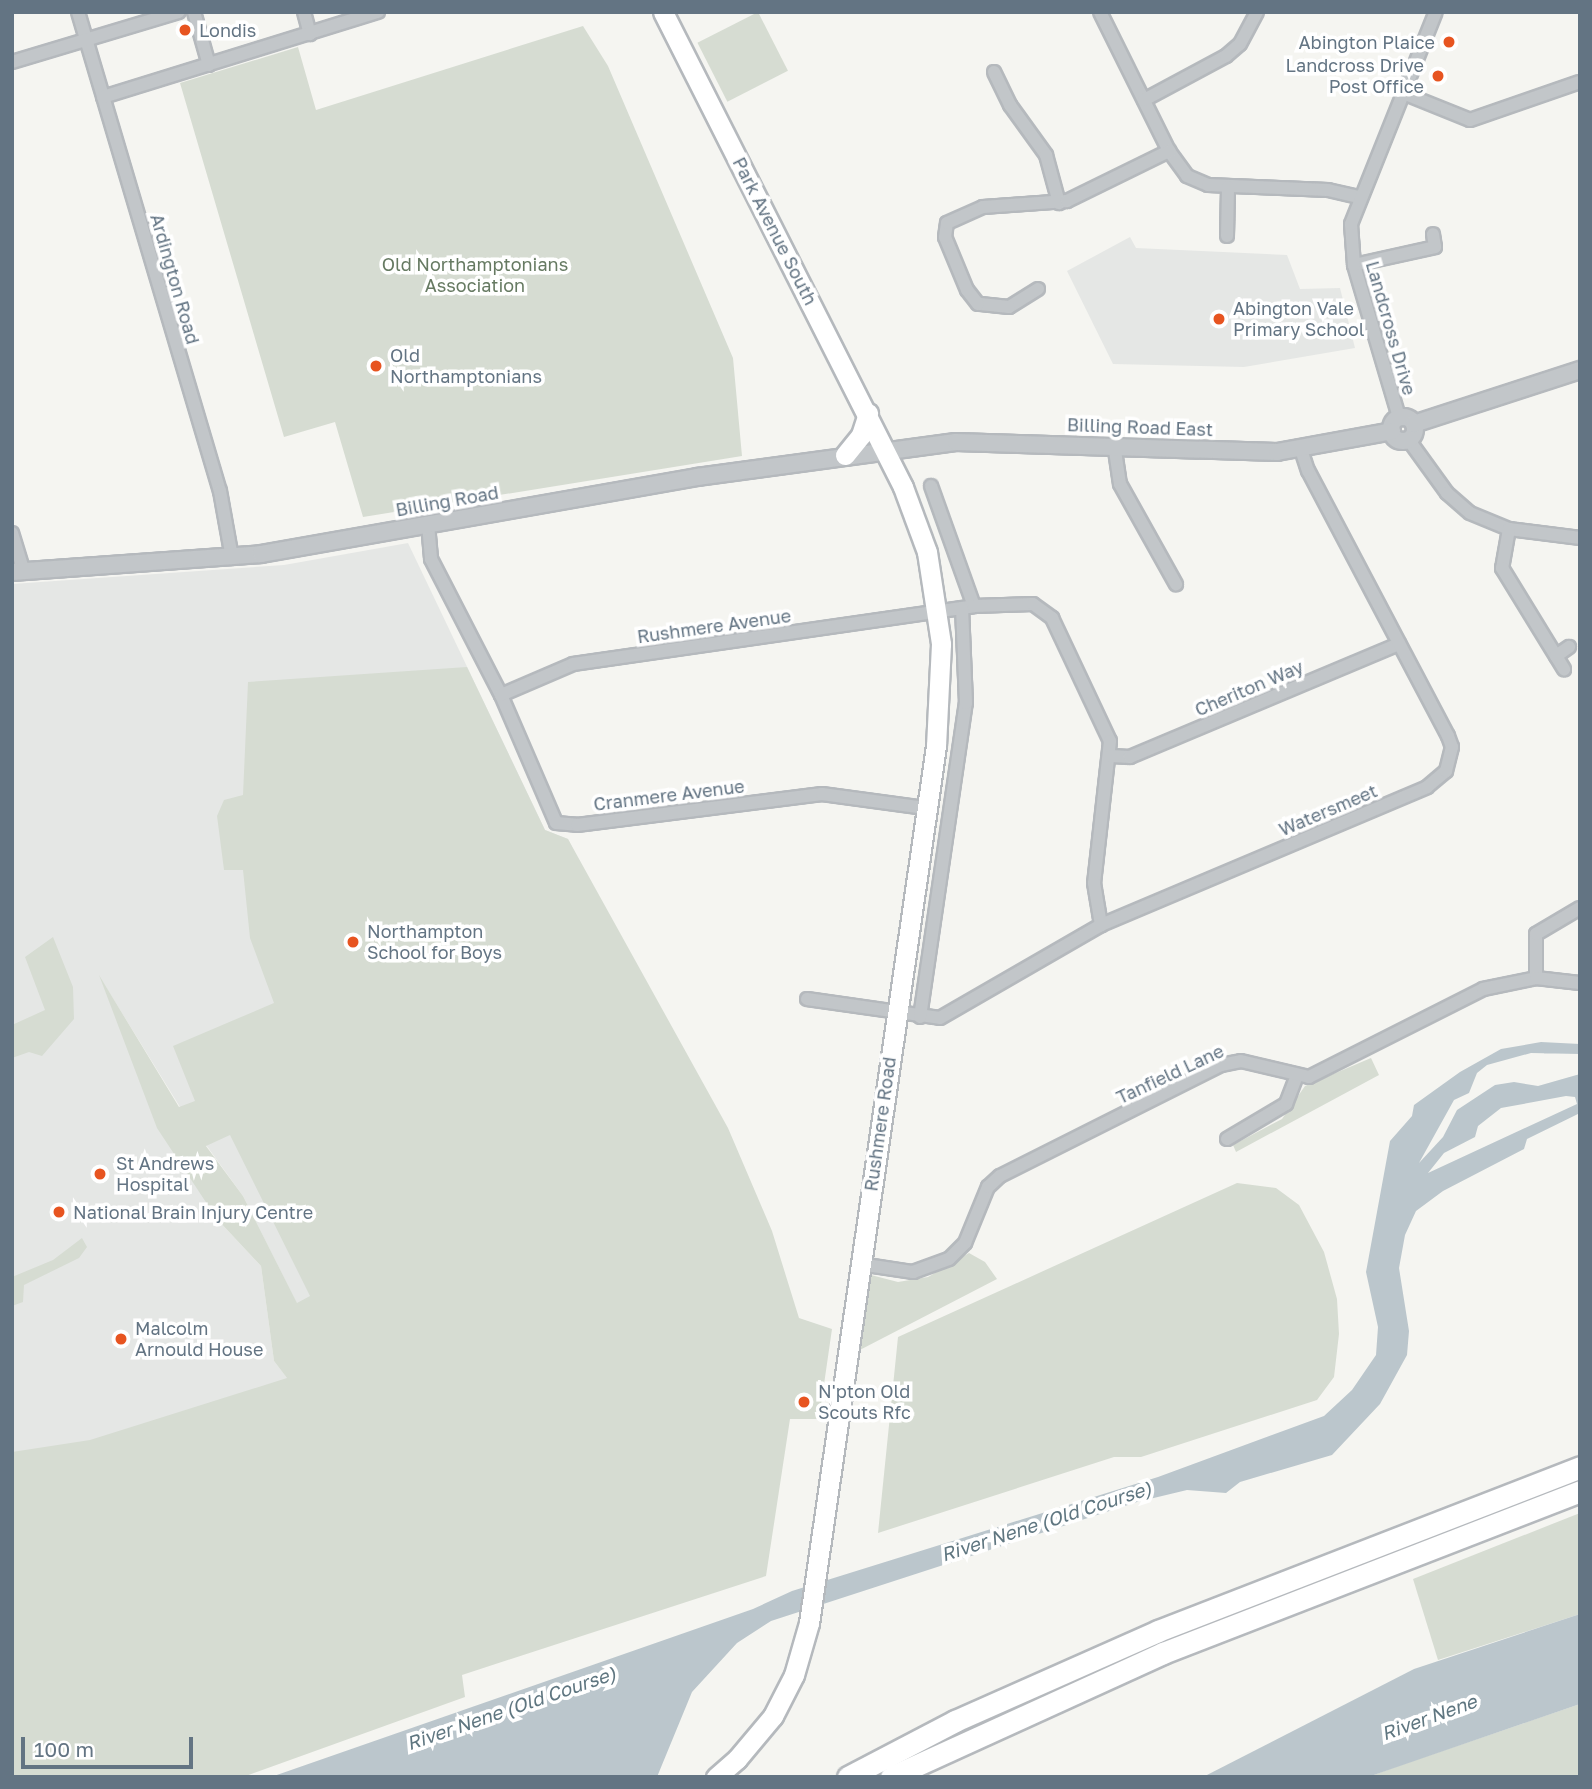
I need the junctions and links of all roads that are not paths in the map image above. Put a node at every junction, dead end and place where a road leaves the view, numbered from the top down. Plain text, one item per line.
1 (78, 12) edge
2 (179, 12) edge
3 (194, 12) edge
4 (304, 12) edge
5 (378, 12) edge
6 (663, 12) edge
7 (1100, 12) edge
8 (1257, 12) edge
9 (1436, 12) edge
10 (310, 34) junction
11 (86, 40) junction
12 (12, 62) edge
13 (209, 65) junction
14 (994, 72) dead end
15 (1580, 82) edge
16 (1403, 93) junction
17 (103, 97) junction
18 (1144, 100) junction
19 (1169, 151) junction
20 (1228, 187) junction
21 (1359, 197) junction
22 (1059, 203) junction
23 (1227, 236) dead end
24 (1435, 246) dead end
25 (1354, 265) junction
26 (1038, 289) dead end
27 (1580, 370) edge
28 (868, 413) junction
29 (1403, 428) junction
30 (1114, 444) junction
31 (1301, 449) junction
32 (886, 450) junction
33 (845, 455) junction
34 (931, 486) dead end
35 (428, 524) junction
36 (1509, 529) junction
37 (12, 533) edge
38 (1580, 538) edge
39 (232, 558) junction
40 (18, 571) edge
41 (1176, 584) dead end
42 (968, 607) junction
43 (938, 612) junction
44 (1399, 644) junction
45 (1569, 647) dead end
46 (1556, 656) junction
47 (1564, 668) dead end
48 (500, 695) junction
49 (1111, 756) junction
50 (925, 808) junction
51 (1578, 915) edge
52 (1101, 925) junction
53 (1536, 978) junction
54 (1580, 983) edge
55 (807, 999) dead end
56 (895, 1015) junction
57 (920, 1017) junction
58 (1297, 1076) junction
59 (1227, 1139) dead end
60 (860, 1264) junction
61 (1580, 1467) edge
62 (1580, 1491) edge
63 (716, 1777) edge
64 (848, 1777) edge
65 (891, 1777) edge

1 - 11 street, Ardington Road
2 - 11 street
3 - 13 street
4 - 10 street
5 - 10 street
6 - 28 main road, Park Avenue South
7 - 18 street
8 - 18 street
9 - 16 street, Landcross Drive
10 - 13 street
11 - 12 street
11 - 17 street, Ardington Road
13 - 17 street
14 - 22 street
15 - 16 street
16 - 21 street, Landcross Drive
17 - 39 street, Ardington Road
18 - 19 street
19 - 20 street
19 - 22 street
20 - 21 street
20 - 23 street
21 - 25 street, Landcross Drive
22 - 26 street
24 - 25 street
25 - 29 street, Landcross Drive
27 - 29 street, Billing Road East
28 - 32 main road, Park Avenue South
28 - 33 main road
29 - 31 street, Billing Road East
29 - 36 street
30 - 31 street, Billing Road East
30 - 32 street, Billing Road East
30 - 41 street
31 - 44 street, Watersmeet
32 - 33 street, Billing Road
32 - 43 main road, Rushmere Road
33 - 35 street, Billing Road
34 - 42 street
35 - 39 street, Billing Road
35 - 48 street, Cranmere Avenue
36 - 38 street
36 - 46 street
37 - 40 street
39 - 40 street, Billing Road
42 - 43 street, Rushmere Avenue
42 - 49 street, Rushmere Avenue
42 - 57 street
43 - 48 street, Rushmere Avenue
43 - 50 main road, Rushmere Road
44 - 49 street, Cheriton Way
44 - 52 street, Watersmeet
45 - 46 street
46 - 47 street
48 - 50 street, Cranmere Avenue
49 - 52 street
50 - 56 main road, Rushmere Road
51 - 53 street
52 - 57 street, Watersmeet
53 - 54 street, Tanfield Lane
53 - 58 street, Tanfield Lane
55 - 56 street, Watersmeet
56 - 57 street, Watersmeet
56 - 60 main road, Rushmere Road
58 - 59 street
58 - 60 street, Tanfield Lane
60 - 63 main road, Rushmere Road
61 - 64 highway
62 - 65 highway

